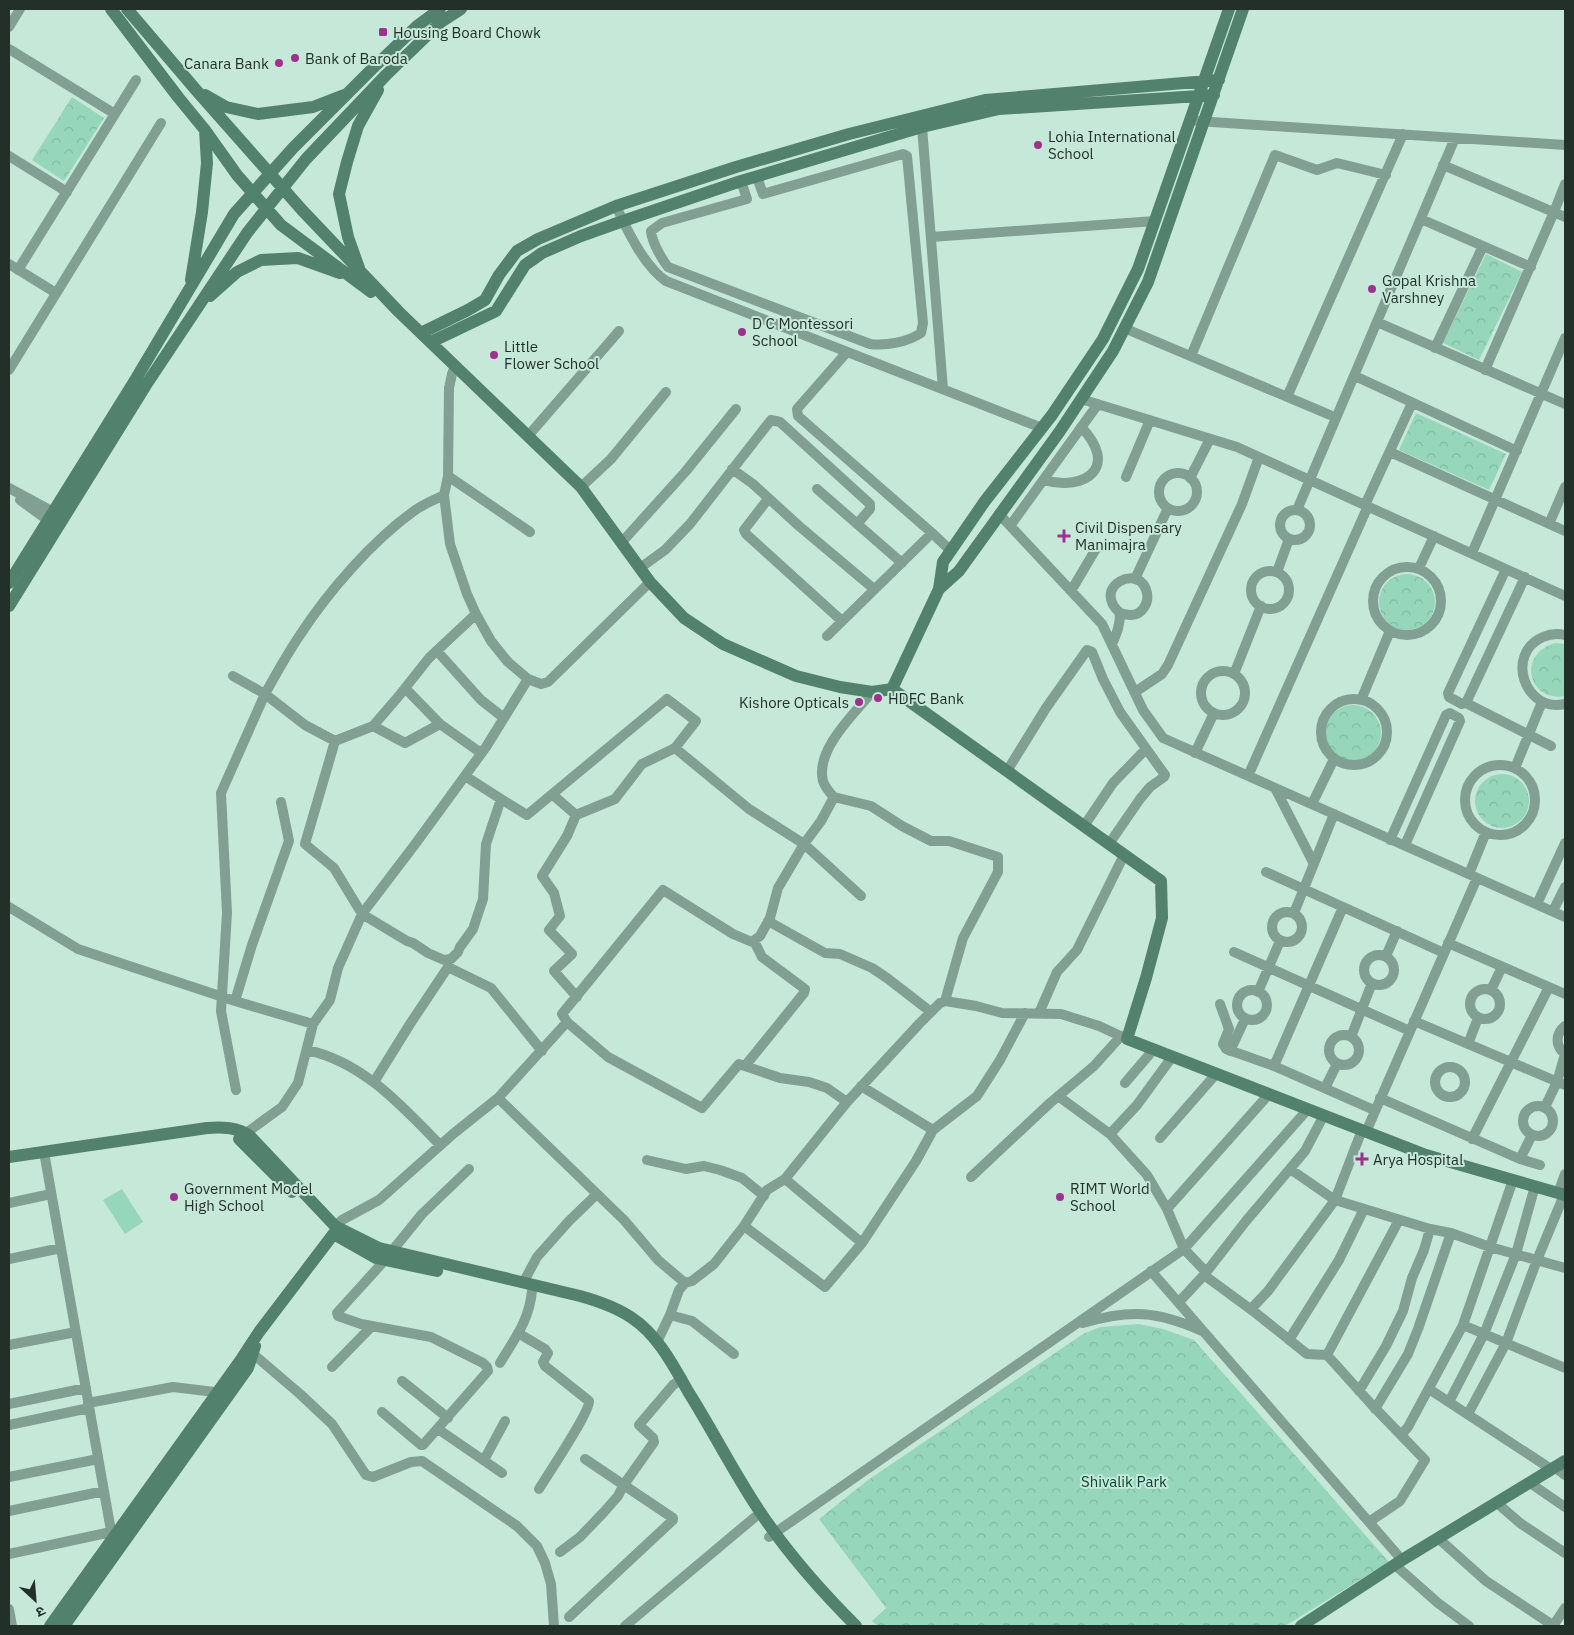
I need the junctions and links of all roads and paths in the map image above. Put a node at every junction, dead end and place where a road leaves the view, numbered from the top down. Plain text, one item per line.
1 (20, 9) edge
2 (111, 9) edge
3 (127, 9) edge
4 (440, 9) edge
5 (460, 9) edge
6 (1229, 9) edge
7 (1243, 9) edge
8 (9, 27) edge
9 (9, 49) edge
10 (386, 75) junction
11 (136, 80) dead end
12 (1219, 80) junction
13 (1204, 81) junction
14 (196, 90) junction
15 (348, 93) junction
16 (1214, 95) junction
17 (1198, 97) junction
18 (998, 104) junction
19 (115, 114) junction
20 (1190, 120) junction
21 (1204, 121) junction
22 (161, 123) dead end
23 (922, 127) junction
24 (204, 130) junction
25 (1403, 134) junction
26 (1455, 138) junction
27 (1565, 145) edge
28 (9, 156) edge
29 (1443, 165) junction
30 (270, 174) junction
31 (1386, 175) junction
32 (758, 176) junction
33 (741, 181) junction
34 (1565, 184) edge
35 (283, 188) junction
36 (66, 192) junction
37 (253, 193) junction
38 (763, 194) junction
39 (747, 198) junction
40 (616, 206) junction
41 (266, 208) junction
42 (1554, 212) junction
43 (1565, 217) edge
44 (1421, 218) junction
45 (623, 220) junction
46 (1155, 221) junction
47 (931, 237) junction
48 (1484, 246) junction
49 (9, 264) edge
50 (1531, 267) junction
51 (18, 270) junction
52 (357, 275) junction
53 (190, 288) junction
54 (56, 294) junction
55 (197, 308) junction
56 (1378, 322) junction
57 (1124, 328) junction
58 (619, 331) dead end
59 (421, 333) junction
60 (1565, 338) edge
61 (431, 342) junction
62 (1435, 348) junction
63 (847, 352) junction
64 (1191, 356) junction
65 (455, 366) junction
66 (9, 370) edge
67 (1485, 370) junction
68 (1355, 376) junction
69 (943, 390) junction
70 (666, 392) dead end
71 (1541, 393) junction
72 (1066, 394) junction
73 (1287, 397) junction
74 (1081, 399) junction
75 (1412, 402) junction
76 (1098, 404) junction
77 (1565, 404) edge
78 (736, 409) dead end
79 (1330, 415) dead end
80 (1150, 420) junction
81 (1081, 427) junction
82 (1042, 428) junction
83 (528, 436) junction
84 (1210, 439) junction
85 (1516, 451) junction
86 (1390, 452) junction
87 (1258, 457) junction
88 (732, 469) junction
89 (448, 476) junction
90 (1126, 477) dead end
91 (1190, 478) junction
92 (1043, 480) junction
93 (1311, 481) junction
94 (581, 487) junction
95 (1565, 487) edge
96 (9, 489) edge
97 (817, 489) dead end
98 (444, 495) junction
99 (768, 499) junction
100 (1496, 499) junction
101 (985, 501) junction
102 (1367, 506) junction
103 (1168, 508) junction
104 (1298, 510) junction
105 (999, 514) junction
106 (55, 519) junction
107 (857, 524) junction
108 (1549, 524) junction
109 (1010, 526) junction
110 (1565, 531) edge
111 (530, 532) dead end
112 (932, 533) junction
113 (1434, 536) junction
114 (1289, 539) junction
115 (622, 542) junction
116 (1097, 547) dead end
117 (950, 550) junction
118 (1472, 554) junction
119 (902, 563) junction
120 (640, 568) junction
121 (1419, 568) junction
122 (1506, 569) junction
123 (1277, 572) junction
124 (1525, 577) junction
125 (1135, 579) junction
126 (650, 582) junction
127 (9, 583) edge
128 (874, 589) junction
129 (939, 590) junction
130 (1071, 591) junction
131 (1565, 596) edge
132 (9, 606) edge
133 (1261, 606) junction
134 (1120, 613) junction
135 (476, 614) junction
136 (842, 621) junction
137 (1390, 631) junction
138 (1565, 635) edge
139 (827, 636) dead end
140 (1112, 644) junction
141 (437, 651) junction
142 (1234, 674) junction
143 (232, 676) dead end
144 (528, 679) junction
145 (405, 688) junction
146 (892, 689) junction
147 (872, 692) junction
148 (1135, 692) junction
149 (265, 694) junction
150 (1361, 700) junction
151 (1542, 702) junction
152 (1466, 703) junction
153 (1565, 704) edge
154 (1214, 713) junction
155 (504, 718) junction
156 (440, 724) junction
157 (372, 726) junction
158 (1528, 734) junction
159 (335, 741) junction
160 (1551, 746) dead end
161 (675, 748) junction
162 (1146, 750) junction
163 (1195, 752) junction
164 (482, 753) junction
165 (1334, 759) junction
166 (1515, 768) junction
167 (1007, 770) junction
168 (465, 776) junction
169 (1248, 776) junction
170 (1275, 788) junction
171 (553, 795) junction
172 (834, 797) junction
173 (501, 799) junction
174 (281, 802) dead end
175 (1312, 804) junction
176 (1334, 814) junction
177 (576, 815) junction
178 (1084, 826) junction
179 (1486, 832) junction
180 (1390, 840) junction
181 (1565, 843) edge
182 (804, 844) junction
183 (1109, 844) junction
184 (1405, 846) junction
185 (1124, 855) junction
186 (1314, 864) junction
187 (1266, 872) dead end
188 (1473, 876) junction
189 (1565, 887) edge
190 (1304, 889) junction
191 (861, 896) dead end
192 (1538, 904) junction
193 (9, 907) edge
194 (1343, 907) junction
195 (1553, 911) junction
196 (1294, 913) junction
197 (362, 914) junction
198 (1565, 917) edge
199 (768, 921) junction
200 (1397, 931) junction
201 (754, 941) junction
202 (1280, 941) junction
203 (1446, 948) junction
204 (1234, 952) dead end
205 (1386, 956) junction
206 (1269, 967) junction
207 (1502, 967) junction
208 (1372, 983) junction
209 (1309, 986) junction
210 (1550, 987) junction
211 (1491, 990) junction
212 (1258, 992) junction
213 (1565, 994) edge
214 (577, 996) junction
215 (223, 997) junction
216 (235, 1001) junction
217 (945, 1001) junction
218 (1220, 1004) dead end
219 (1361, 1009) junction
220 (931, 1012) junction
221 (1025, 1013) junction
222 (1038, 1013) junction
223 (1478, 1018) junction
224 (1245, 1019) junction
225 (1414, 1021) junction
226 (568, 1022) junction
227 (313, 1024) junction
228 (1565, 1026) edge
229 (1410, 1032) junction
230 (1350, 1036) junction
231 (1124, 1037) junction
232 (1468, 1044) junction
233 (1154, 1049) junction
234 (307, 1050) junction
235 (542, 1051) junction
236 (1230, 1051) junction
237 (1565, 1054) edge
238 (1172, 1057) junction
239 (1511, 1062) junction
240 (1337, 1064) junction
241 (745, 1066) junction
242 (1274, 1066) junction
243 (1216, 1074) junction
244 (374, 1082) junction
245 (1125, 1083) dead end
246 (1561, 1083) edge
247 (861, 1086) junction
248 (1325, 1088) junction
249 (236, 1090) dead end
250 (1269, 1094) junction
251 (1058, 1096) junction
252 (498, 1098) junction
253 (1380, 1098) junction
254 (847, 1102) junction
255 (1545, 1108) junction
256 (1308, 1109) junction
257 (1374, 1110) junction
258 (1324, 1115) junction
259 (933, 1130) junction
260 (1364, 1131) junction
261 (1110, 1134) junction
262 (1532, 1135) junction
263 (243, 1136) junction
264 (1160, 1138) dead end
265 (1472, 1139) junction
266 (440, 1145) junction
267 (44, 1152) junction
268 (9, 1157) edge
269 (1520, 1159) junction
270 (647, 1160) dead end
271 (1540, 1165) dead end
272 (469, 1169) dead end
273 (1290, 1169) junction
274 (1565, 1174) edge
275 (971, 1177) dead end
276 (785, 1179) junction
277 (1513, 1180) junction
278 (1535, 1186) junction
279 (51, 1194) junction
280 (597, 1194) junction
281 (1562, 1194) edge
282 (764, 1196) junction
283 (1335, 1200) junction
284 (9, 1203) edge
285 (1364, 1208) junction
286 (1167, 1209) junction
287 (1399, 1220) junction
288 (744, 1226) junction
289 (335, 1229) junction
290 (1430, 1229) junction
291 (1451, 1233) junction
292 (862, 1243) junction
293 (61, 1248) junction
294 (1490, 1248) junction
295 (1184, 1249) junction
296 (1516, 1254) junction
297 (389, 1256) junction
298 (9, 1259) edge
299 (1537, 1260) junction
300 (1565, 1268) edge
301 (1152, 1271) junction
302 (1205, 1274) junction
303 (685, 1283) junction
304 (527, 1287) junction
305 (1178, 1302) junction
306 (1251, 1310) junction
307 (670, 1315) junction
308 (1074, 1325) junction
309 (372, 1326) junction
310 (1463, 1326) junction
311 (76, 1332) junction
312 (259, 1332) junction
313 (518, 1333) junction
314 (1205, 1333) junction
315 (1484, 1334) junction
316 (1289, 1340) junction
317 (657, 1342) junction
318 (1506, 1343) junction
319 (9, 1345) edge
320 (252, 1353) junction
321 (734, 1354) dead end
322 (1327, 1355) junction
323 (500, 1363) dead end
324 (332, 1367) dead end
325 (1565, 1368) edge
326 (402, 1380) dead end
327 (678, 1381) junction
328 (86, 1388) junction
329 (1429, 1389) junction
330 (1360, 1391) junction
331 (223, 1393) junction
332 (1449, 1402) junction
333 (9, 1404) edge
334 (89, 1406) junction
335 (1376, 1409) junction
336 (382, 1412) dead end
337 (1468, 1414) junction
338 (448, 1418) junction
339 (504, 1421) dead end
340 (9, 1425) edge
341 (438, 1429) junction
342 (1401, 1435) junction
343 (585, 1459) dead end
344 (98, 1460) junction
345 (484, 1460) junction
346 (1559, 1468) edge
347 (502, 1473) dead end
348 (9, 1477) edge
349 (1530, 1483) junction
350 (623, 1486) junction
351 (539, 1489) dead end
352 (104, 1492) junction
353 (1497, 1503) junction
354 (1565, 1507) edge
355 (9, 1511) edge
356 (755, 1517) junction
357 (1369, 1522) junction
358 (112, 1535) junction
359 (772, 1535) junction
360 (1439, 1539) junction
361 (560, 1552) dead end
362 (1565, 1553) edge
363 (9, 1554) edge
364 (115, 1554) junction
365 (1399, 1563) junction
366 (1565, 1608) edge
367 (9, 1609) edge
368 (569, 1617) dead end
369 (12, 1626) edge
370 (50, 1626) edge
371 (64, 1626) edge
372 (554, 1626) edge
373 (625, 1626) edge
374 (846, 1626) edge
375 (856, 1626) edge
376 (1301, 1626) edge
377 (1469, 1626) edge
378 (1553, 1626) edge

1 - 8 street
2 - 24 street
3 - 14 street
4 - 15 street
5 - 10 street
6 - 13 street
7 - 12 street
9 - 19 street
10 - 35 street
10 - 52 street
11 - 19 street
12 - 13 street
12 - 16 street
13 - 17 street
13 - 18 street
14 - 15 street
14 - 30 street
15 - 30 street
16 - 17 street
16 - 21 street
17 - 18 street
17 - 20 street
18 - 23 street
18 - 40 street
19 - 36 street
20 - 21 street
20 - 46 street
21 - 25 street
21 - 57 street
22 - 54 street
23 - 32 street
23 - 47 street
24 - 37 street
24 - 53 street
25 - 26 street
25 - 31 street
26 - 27 street
26 - 29 street
28 - 36 street
29 - 42 street
29 - 44 street
30 - 35 street
30 - 37 street
31 - 64 street
31 - 73 street
32 - 33 street
32 - 38 street
33 - 39 street
33 - 45 street
34 - 42 street
35 - 41 street
35 - 52 street
36 - 51 street
37 - 41 street
37 - 53 street
38 - 39 street
38 - 39 street
40 - 45 street
40 - 59 street
41 - 52 street
41 - 55 street
42 - 43 street
42 - 50 street
44 - 48 street
44 - 56 street
45 - 61 street
45 - 63 street
46 - 47 street
46 - 72 street
47 - 69 street
48 - 50 street
48 - 62 street
49 - 51 street
50 - 67 street
51 - 54 street
52 - 55 street
52 - 59 street
53 - 106 street
54 - 66 street
55 - 106 street
56 - 62 street
56 - 68 street
57 - 64 street
57 - 74 street
58 - 83 street
59 - 61 street
60 - 71 street
61 - 65 street
62 - 67 street
63 - 69 street
63 - 112 street
64 - 73 street
65 - 83 street
65 - 89 street
67 - 71 street
68 - 75 street
68 - 93 street
69 - 82 street
70 - 94 street
71 - 77 street
71 - 85 street
72 - 74 street
72 - 82 street
73 - 79 street
74 - 76 street
74 - 105 street
75 - 85 street
75 - 86 street
76 - 80 street
76 - 81 street
78 - 115 street
80 - 84 street
80 - 90 street
81 - 92 street
81 - 92 street
82 - 101 street
83 - 94 street
84 - 87 street
84 - 91 street
85 - 100 street
86 - 100 street
86 - 102 street
87 - 93 street
87 - 148 street
88 - 99 street
88 - 107 street
88 - 120 street
89 - 98 street
89 - 111 street
91 - 103 street
91 - 103 street
92 - 109 street
93 - 102 street
93 - 104 street
94 - 115 street
95 - 108 street
96 - 106 street
97 - 107 street
98 - 135 street
98 - 149 street
99 - 128 street
99 - 136 street
100 - 108 street
100 - 118 street
101 - 105 street
101 - 117 street
102 - 113 street
102 - 169 street
103 - 125 street
104 - 114 street
104 - 114 street
105 - 109 street
105 - 129 street
106 - 127 street
106 - 132 street
107 - 119 street
108 - 110 street
109 - 130 street
112 - 117 street
112 - 119 street
113 - 118 street
113 - 121 street
114 - 123 street
115 - 120 street
116 - 130 street
117 - 129 street
118 - 122 street
119 - 128 street
120 - 126 street
121 - 137 street
121 - 137 street
122 - 124 street
122 - 152 street
123 - 133 street
123 - 133 street
124 - 131 street
124 - 152 street
125 - 134 street
125 - 134 street
126 - 144 street
126 - 147 street
128 - 136 street
129 - 146 street
130 - 140 street
133 - 142 street
134 - 140 street
135 - 141 street
135 - 144 street
136 - 139 street
137 - 150 street
138 - 151 street
140 - 148 street
141 - 145 street
141 - 155 street
142 - 154 street
142 - 154 street
143 - 149 street
144 - 155 street
145 - 156 street
145 - 157 street
146 - 147 street
146 - 167 street
147 - 172 street
148 - 163 street
149 - 159 street
149 - 215 street
150 - 165 street
150 - 165 street
151 - 153 street
151 - 158 street
152 - 158 street
154 - 163 street
155 - 164 street
156 - 157 street
156 - 164 street
157 - 159 street
158 - 160 street
158 - 166 street
159 - 197 street
161 - 171 street
161 - 177 street
161 - 182 street
162 - 167 street
162 - 178 street
162 - 183 street
163 - 169 street
164 - 168 street
165 - 175 street
166 - 179 street
166 - 179 street
167 - 178 street
168 - 173 street
168 - 197 street
169 - 170 street
170 - 175 street
170 - 186 street
171 - 173 street
171 - 177 street
172 - 182 street
172 - 217 street
173 - 197 street
174 - 216 street
175 - 176 street
176 - 180 street
176 - 186 street
177 - 214 street
178 - 183 street
179 - 188 street
180 - 184 street
180 - 184 street
181 - 192 street
182 - 191 street
182 - 199 street
183 - 185 street
184 - 188 street
185 - 222 street
185 - 231 street
186 - 190 street
187 - 190 street
188 - 192 street
188 - 203 street
189 - 195 street
190 - 194 street
190 - 196 street
192 - 195 street
193 - 215 street
194 - 200 street
194 - 209 street
195 - 198 street
196 - 202 street
196 - 202 street
197 - 227 street
199 - 201 street
199 - 220 street
200 - 203 street
200 - 205 street
201 - 214 street
201 - 241 street
202 - 206 street
203 - 207 street
203 - 225 street
204 - 206 street
205 - 208 street
205 - 208 street
206 - 209 street
206 - 212 street
207 - 210 street
207 - 211 street
208 - 219 street
209 - 219 street
209 - 242 street
210 - 213 street
210 - 239 street
211 - 223 street
211 - 223 street
212 - 224 street
212 - 224 street
214 - 226 street
215 - 216 street
215 - 249 street
216 - 227 street
217 - 220 street
217 - 221 street
218 - 236 street
219 - 229 street
219 - 230 street
220 - 247 street
221 - 222 street
221 - 259 street
222 - 231 street
223 - 232 street
224 - 236 street
225 - 229 street
225 - 232 street
226 - 235 street
226 - 241 street
227 - 234 street
228 - 237 street
229 - 253 street
230 - 240 street
230 - 240 street
231 - 233 street
231 - 251 street
232 - 239 street
233 - 238 street
233 - 245 street
234 - 244 street
234 - 263 street
235 - 244 street
235 - 252 street
236 - 242 street
237 - 246 street
238 - 243 street
238 - 261 street
239 - 246 street
239 - 265 street
240 - 248 street
241 - 254 street
242 - 248 street
243 - 250 street
243 - 264 street
244 - 266 street
246 - 255 street
247 - 254 street
247 - 259 street
248 - 257 street
250 - 256 street
250 - 286 street
251 - 261 street
251 - 275 street
252 - 266 street
252 - 280 street
253 - 257 street
253 - 265 street
254 - 276 street
255 - 262 street
255 - 262 street
256 - 258 street
256 - 295 street
257 - 260 street
258 - 260 street
258 - 273 street
259 - 292 street
260 - 277 street
260 - 283 street
261 - 286 street
262 - 269 street
263 - 267 street
263 - 289 street
265 - 269 street
266 - 289 street
267 - 268 street
267 - 279 street
269 - 271 street
270 - 282 street
272 - 297 street
273 - 283 street
273 - 302 street
274 - 281 street
276 - 282 street
276 - 292 street
277 - 278 street
277 - 294 street
278 - 281 street
278 - 296 street
279 - 284 street
279 - 293 street
280 - 303 street
280 - 304 street
281 - 299 street
282 - 288 street
283 - 285 street
283 - 306 street
285 - 287 street
285 - 316 street
286 - 295 street
287 - 290 street
287 - 322 street
288 - 292 street
288 - 303 street
289 - 297 street
289 - 312 street
290 - 291 street
290 - 330 street
291 - 294 street
291 - 335 street
293 - 298 street
293 - 311 street
294 - 296 street
294 - 310 street
295 - 301 street
295 - 302 street
296 - 299 street
296 - 315 street
297 - 304 street
297 - 309 street
299 - 300 street
299 - 318 street
301 - 305 street
301 - 308 street
302 - 305 street
302 - 306 street
303 - 307 street
304 - 313 street
304 - 317 street
304 - 327 street
305 - 314 street
306 - 316 street
307 - 317 street
307 - 321 street
308 - 314 street
308 - 359 street
309 - 324 street
309 - 338 street
310 - 315 street
310 - 329 street
311 - 319 street
311 - 328 street
312 - 320 street
312 - 331 street
313 - 323 street
313 - 351 street
314 - 357 street
315 - 318 street
315 - 332 street
316 - 322 street
317 - 327 street
318 - 325 street
318 - 337 street
320 - 331 street
320 - 372 street
322 - 330 street
326 - 338 street
327 - 350 street
327 - 356 street
327 - 359 street
328 - 333 street
328 - 334 street
329 - 332 street
329 - 342 street
330 - 335 street
331 - 334 street
331 - 358 street
331 - 364 street
332 - 337 street
334 - 340 street
334 - 344 street
335 - 342 street
336 - 341 street
337 - 346 street
338 - 341 street
339 - 345 street
341 - 345 street
342 - 357 street
343 - 350 street
344 - 348 street
344 - 352 street
345 - 347 street
346 - 349 street
349 - 353 street
349 - 354 street
350 - 361 street
350 - 368 street
352 - 355 street
352 - 358 street
353 - 360 street
353 - 362 street
356 - 359 street
356 - 373 street
357 - 365 street
358 - 363 street
358 - 364 street
358 - 370 street
359 - 374 street
359 - 375 street
360 - 365 street
360 - 378 street
364 - 371 street
365 - 376 street
365 - 377 street
366 - 378 street
367 - 369 street

